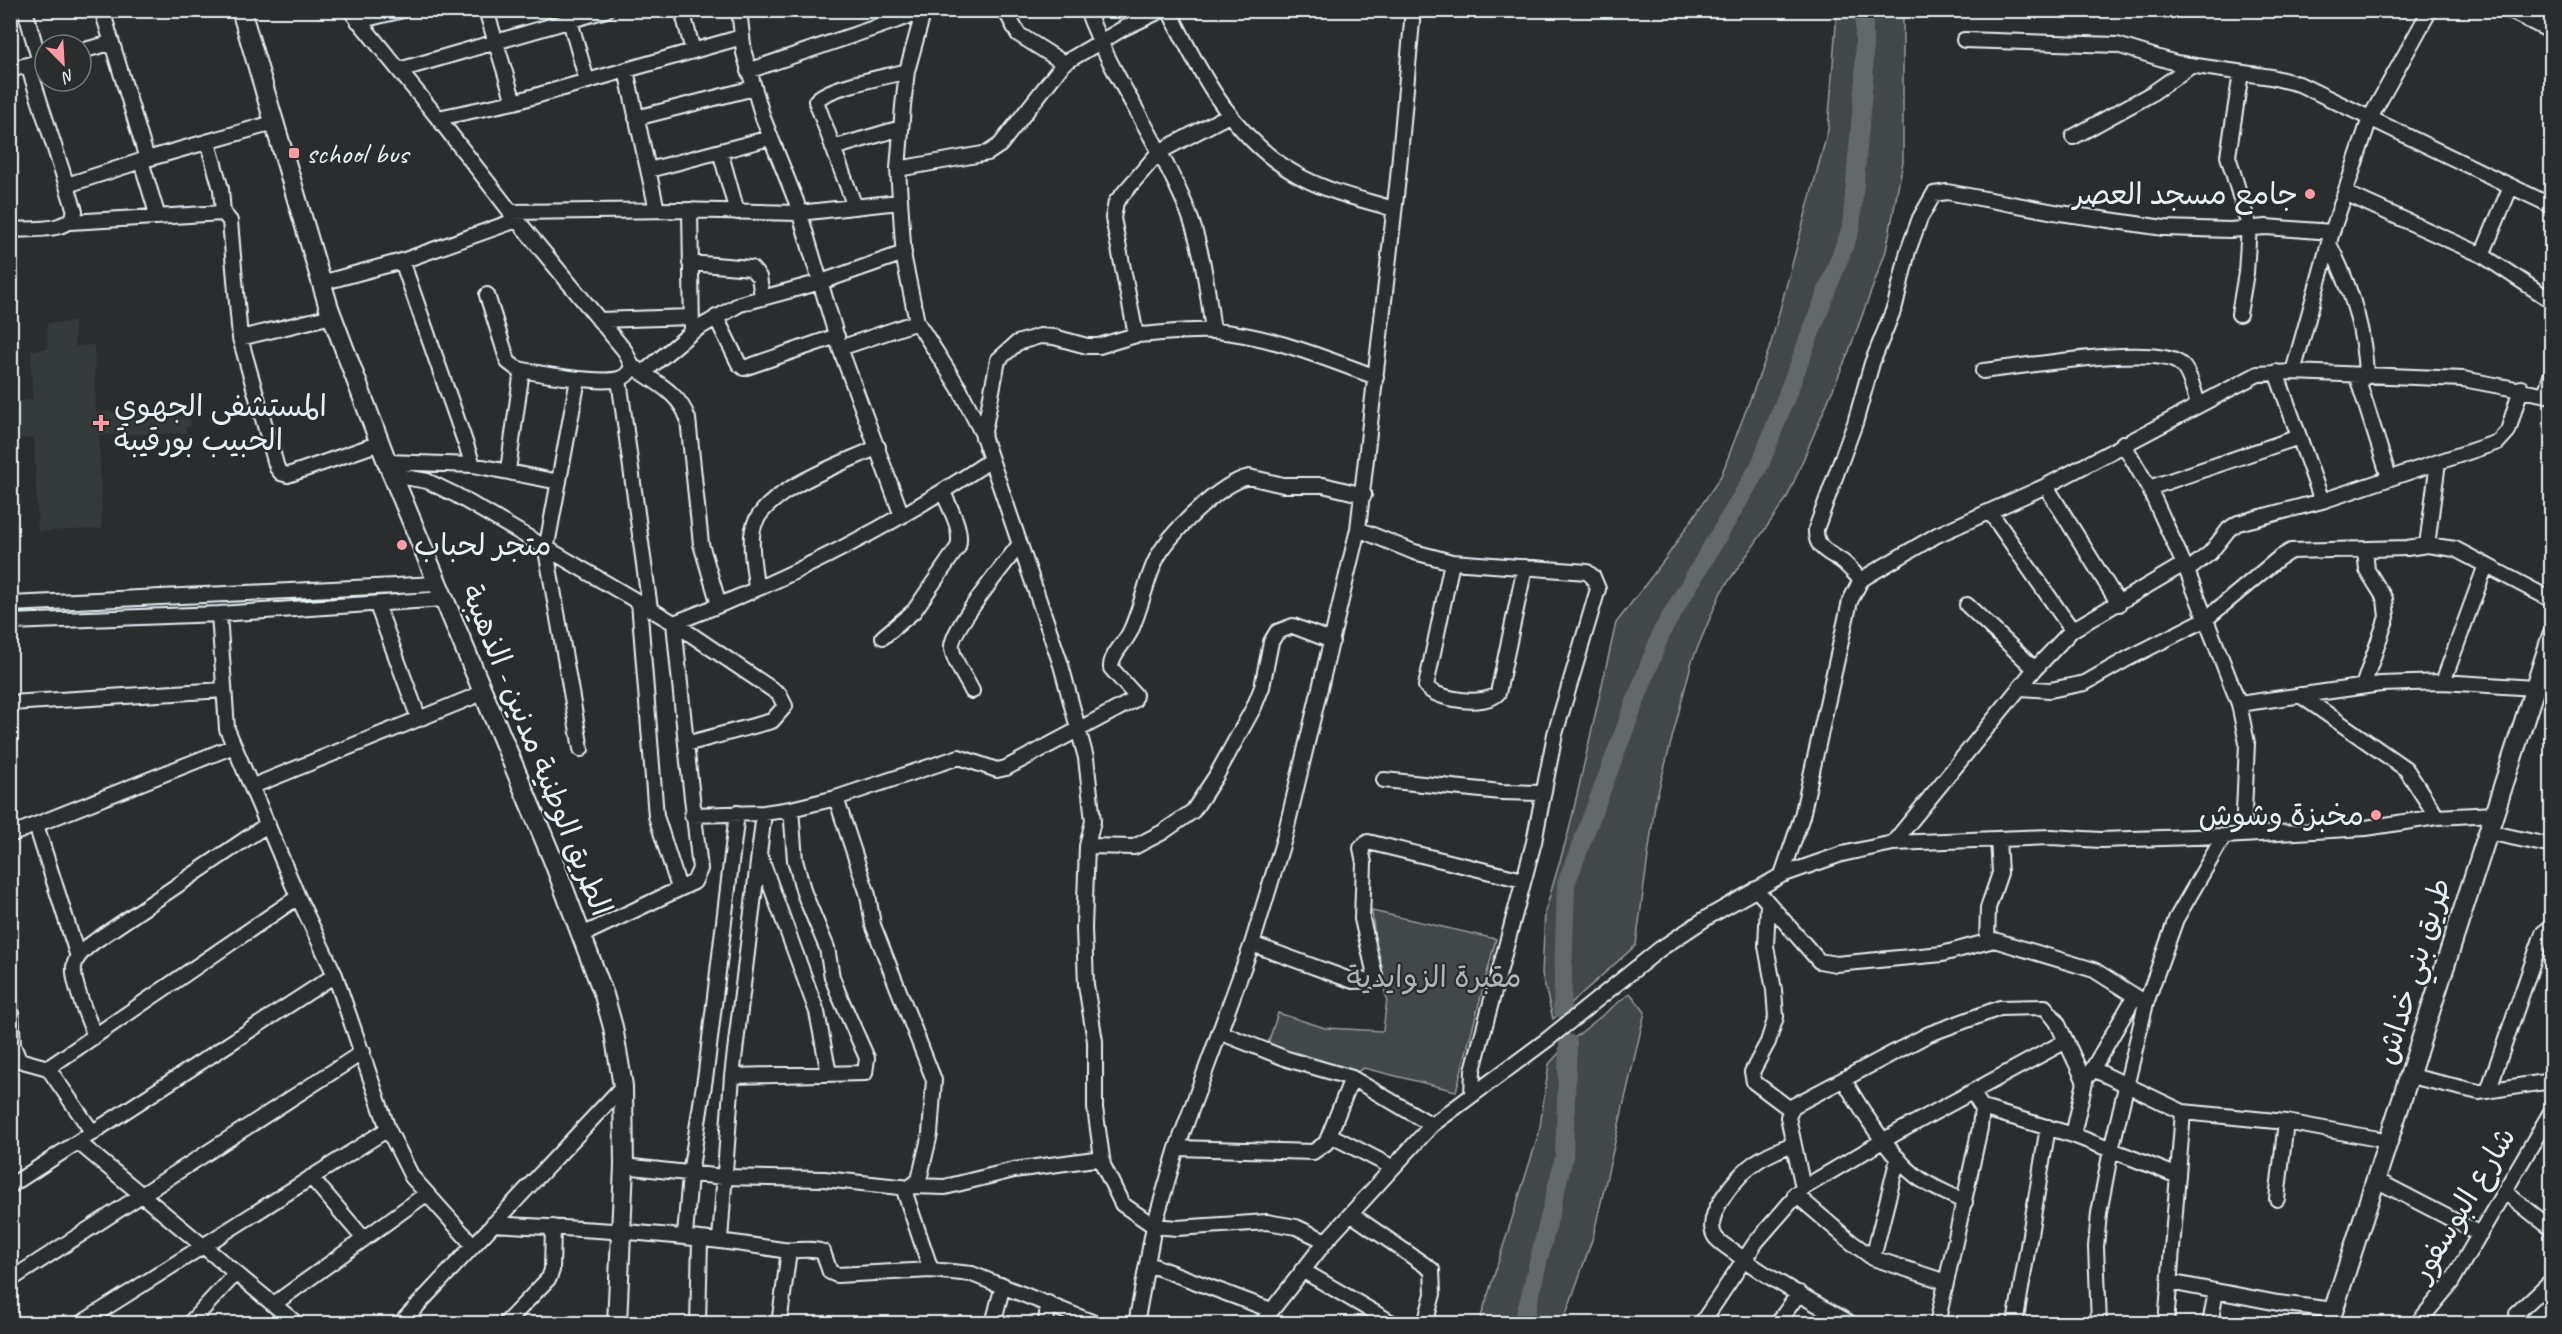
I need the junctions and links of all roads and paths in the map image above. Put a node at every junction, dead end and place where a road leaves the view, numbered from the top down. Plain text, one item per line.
1 (25, 10) edge
2 (102, 10) edge
3 (241, 10) edge
4 (403, 10) edge
5 (486, 10) edge
6 (606, 10) edge
7 (682, 10) edge
8 (739, 10) edge
9 (939, 10) edge
10 (1005, 10) edge
11 (1088, 10) edge
12 (1162, 10) edge
13 (1169, 10) edge
14 (1413, 10) edge
15 (2430, 10) edge
16 (2508, 10) edge
17 (924, 11) edge
18 (568, 15) edge
19 (354, 16) edge
20 (2552, 32) edge
21 (742, 37) junction
22 (1964, 40) dead end
23 (33, 42) edge
24 (496, 42) junction
25 (1099, 42) junction
26 (111, 43) junction
27 (93, 48) edge
28 (693, 51) junction
29 (33, 63) edge
30 (1064, 63) junction
31 (2191, 66) junction
32 (10, 70) edge
33 (399, 70) junction
34 (626, 70) junction
35 (748, 71) junction
36 (907, 71) junction
37 (2241, 73) junction
38 (587, 81) junction
39 (754, 88) junction
40 (46, 93) edge
41 (514, 102) junction
42 (1229, 115) junction
43 (438, 118) junction
44 (636, 118) junction
45 (2370, 118) junction
46 (273, 123) junction
47 (901, 128) junction
48 (2073, 137) dead end
49 (770, 138) junction
50 (208, 143) junction
51 (833, 148) junction
52 (720, 151) junction
53 (1159, 152) junction
54 (144, 160) junction
55 (898, 169) junction
56 (649, 170) junction
57 (68, 185) junction
58 (2511, 186) junction
59 (2345, 193) junction
60 (899, 202) junction
61 (2552, 206) edge
62 (855, 207) junction
63 (1394, 208) junction
64 (657, 210) junction
65 (690, 210) junction
66 (737, 212) junction
67 (223, 213) junction
68 (799, 213) junction
69 (513, 216) junction
70 (158, 217) junction
71 (70, 222) junction
72 (10, 230) edge
73 (2249, 230) junction
74 (2331, 238) junction
75 (903, 253) junction
76 (2482, 255) junction
77 (402, 261) junction
78 (690, 263) junction
79 (820, 282) junction
80 (321, 284) junction
81 (487, 296) dead end
82 (762, 296) junction
83 (2552, 301) edge
84 (2239, 314) dead end
85 (332, 316) junction
86 (691, 316) junction
87 (716, 317) junction
88 (599, 320) junction
89 (917, 322) junction
90 (1213, 330) junction
91 (692, 332) junction
92 (1136, 335) junction
93 (240, 338) junction
94 (838, 342) junction
95 (522, 370) junction
96 (638, 370) junction
97 (1983, 371) dead end
98 (2276, 372) junction
99 (2293, 372) junction
100 (2552, 374) edge
101 (1376, 377) junction
102 (2362, 377) junction
103 (578, 379) junction
104 (619, 379) junction
105 (2521, 388) junction
106 (2548, 395) edge
107 (2198, 404) junction
108 (983, 437) junction
109 (2299, 437) junction
110 (380, 443) junction
111 (2123, 443) junction
112 (878, 447) junction
113 (991, 460) junction
114 (2438, 462) junction
115 (473, 465) junction
116 (390, 468) junction
117 (508, 470) junction
118 (2389, 477) junction
119 (559, 482) junction
120 (2046, 486) junction
121 (2149, 488) junction
122 (943, 492) junction
123 (1364, 495) junction
124 (2322, 501) junction
125 (1990, 512) junction
126 (902, 516) junction
127 (1358, 529) junction
128 (1019, 545) junction
129 (2427, 545) junction
130 (546, 550) junction
131 (2365, 550) junction
132 (1452, 562) junction
133 (2486, 565) junction
134 (1525, 567) junction
135 (2185, 567) junction
136 (1861, 580) junction
137 (756, 589) junction
138 (441, 591) junction
139 (2552, 600) edge
140 (10, 604) edge
141 (2119, 604) junction
142 (377, 605) junction
143 (645, 605) junction
144 (719, 605) junction
145 (1967, 605) dead end
146 (219, 615) junction
147 (2206, 619) junction
148 (10, 622) edge
149 (674, 623) junction
150 (2072, 630) junction
151 (2552, 634) edge
152 (883, 637) dead end
153 (1332, 641) junction
154 (2035, 669) junction
155 (2444, 682) junction
156 (2363, 686) junction
157 (2022, 688) junction
158 (2534, 688) junction
159 (224, 690) junction
160 (972, 691) dead end
161 (484, 692) junction
162 (2300, 695) junction
163 (10, 703) edge
164 (2239, 704) junction
165 (419, 719) junction
166 (1081, 730) junction
167 (686, 744) junction
168 (234, 746) junction
169 (581, 748) dead end
170 (1384, 780) dead end
171 (253, 786) junction
172 (1542, 793) junction
173 (836, 798) junction
174 (791, 808) junction
175 (737, 813) junction
176 (764, 813) junction
177 (2494, 814) junction
178 (692, 815) junction
179 (2437, 817) junction
180 (268, 824) junction
181 (36, 825) junction
182 (2488, 832) junction
183 (10, 835) edge
184 (2243, 835) junction
185 (2224, 836) junction
186 (1998, 839) junction
187 (1893, 843) junction
188 (1087, 846) junction
189 (2552, 846) edge
190 (760, 857) junction
191 (1782, 875) junction
192 (1523, 880) junction
193 (680, 888) junction
194 (1756, 889) junction
195 (298, 897) junction
196 (1768, 904) junction
197 (2552, 926) edge
198 (582, 934) junction
199 (1987, 940) junction
200 (1252, 944) junction
201 (78, 957) junction
202 (335, 975) junction
203 (10, 995) edge
204 (2141, 1000) junction
205 (1219, 1032) junction
206 (95, 1036) junction
207 (2066, 1041) junction
208 (363, 1052) junction
209 (48, 1068) junction
210 (2093, 1069) junction
211 (829, 1074) junction
212 (732, 1076) junction
213 (2410, 1076) junction
214 (1352, 1078) junction
215 (1844, 1080) junction
216 (2552, 1081) edge
217 (2085, 1082) junction
218 (623, 1086) junction
219 (2127, 1086) junction
220 (2488, 1091) junction
221 (1973, 1093) junction
222 (1472, 1095) junction
223 (1982, 1108) junction
224 (1790, 1109) junction
225 (2184, 1112) junction
226 (2551, 1112) edge
227 (2286, 1122) junction
228 (1432, 1125) junction
229 (2048, 1127) junction
230 (388, 1129) junction
231 (93, 1133) junction
232 (1330, 1135) junction
233 (2073, 1135) junction
234 (1884, 1139) junction
235 (2389, 1141) junction
236 (78, 1142) junction
237 (1793, 1144) junction
238 (1177, 1148) junction
239 (2111, 1150) junction
240 (1102, 1158) junction
241 (1898, 1158) junction
242 (624, 1166) junction
243 (1392, 1167) junction
244 (690, 1174) junction
245 (2178, 1176) junction
246 (311, 1177) junction
247 (723, 1177) junction
248 (2376, 1180) junction
249 (10, 1186) edge
250 (908, 1186) junction
251 (1799, 1191) junction
252 (2505, 1192) junction
253 (426, 1194) junction
254 (144, 1195) junction
255 (2277, 1199) dead end
256 (1965, 1202) junction
257 (1351, 1214) junction
258 (493, 1224) junction
259 (2550, 1225) edge
260 (1154, 1226) junction
261 (553, 1227) junction
262 (620, 1231) junction
263 (2480, 1234) junction
264 (685, 1236) junction
265 (364, 1239) junction
266 (700, 1239) junction
267 (720, 1240) junction
268 (1326, 1241) junction
269 (202, 1244) junction
270 (473, 1245) junction
271 (789, 1251) junction
272 (1873, 1258) junction
273 (1744, 1260) junction
274 (1148, 1264) junction
275 (931, 1270) junction
276 (1302, 1270) junction
277 (236, 1273) junction
278 (10, 1280) edge
279 (2552, 1280) edge
280 (1946, 1282) junction
281 (2169, 1282) junction
282 (1003, 1285) junction
283 (2216, 1291) junction
284 (1799, 1293) junction
285 (1048, 1303) junction
286 (274, 1304) junction
287 (2517, 1313) dead end
288 (2331, 1317) edge
289 (1269, 1318) edge
290 (294, 1322) edge
291 (80, 1323) edge
292 (189, 1323) edge
293 (400, 1323) edge
294 (505, 1323) edge
295 (617, 1323) edge
296 (698, 1323) edge
297 (779, 1323) edge
298 (993, 1323) edge
299 (1046, 1323) edge
300 (1097, 1323) edge
301 (1136, 1323) edge
302 (1394, 1323) edge
303 (1425, 1323) edge
304 (1701, 1323) edge
305 (1777, 1323) edge
306 (1852, 1323) edge
307 (1937, 1323) edge
308 (2015, 1323) edge
309 (2099, 1323) edge
310 (2166, 1323) edge
311 (2210, 1323) edge
312 (2417, 1323) edge

1 - 23 street
2 - 26 street
3 - 46 main road, الطريق الوطنية مدنين - الذهيبة
4 - 19 street
5 - 24 street
6 - 18 street
7 - 28 street
8 - 21 street
9 - 17 street
10 - 30 street
11 - 25 street
12 - 25 street
13 - 42 street
14 - 63 street
15 - 45 street
16 - 20 street
17 - 35 street
17 - 36 street
18 - 24 street
18 - 38 street
19 - 33 street
21 - 28 street
21 - 35 street
22 - 31 street
24 - 33 street
24 - 41 street
25 - 30 street
25 - 53 street
26 - 27 street
26 - 54 street
28 - 34 street
29 - 32 street
30 - 55 street
31 - 37 street
31 - 48 street
33 - 43 street
34 - 38 street
34 - 44 street
35 - 39 street
36 - 47 street
36 - 51 street
37 - 45 street
37 - 73 street
38 - 41 street
39 - 44 street
39 - 49 street
40 - 57 street
41 - 43 street
42 - 53 street
42 - 63 street
43 - 69 street
44 - 56 street
45 - 58 street
45 - 59 street
46 - 50 street
46 - 80 main road, الطريق الوطنية مدنين - الذهيبة
47 - 51 street
47 - 55 street
49 - 52 street
49 - 68 street
50 - 54 street
50 - 67 street
51 - 62 street
52 - 56 street
52 - 66 street
53 - 90 street
53 - 92 street
54 - 57 street
54 - 70 street
55 - 60 street
56 - 64 street
57 - 71 street
58 - 61 street
58 - 76 street
59 - 74 street
59 - 76 street
60 - 62 street
60 - 75 street
62 - 68 street
63 - 101 street
64 - 65 street
64 - 69 street
65 - 66 street
65 - 78 street
66 - 68 street
67 - 70 street
67 - 93 street
68 - 79 street
69 - 77 street
69 - 88 street
70 - 71 street
71 - 72 street
73 - 74 street
73 - 84 street
73 - 136 street
74 - 99 street
74 - 102 street
75 - 79 street
75 - 89 street
76 - 83 street
77 - 80 street
77 - 115 street
78 - 82 street
78 - 86 street
79 - 82 street
79 - 94 street
80 - 85 main road, الطريق الوطنية مدنين - الذهيبة
81 - 95 street
82 - 87 street
85 - 93 street
85 - 110 main road, الطريق الوطنية مدنين - الذهيبة
86 - 88 street
86 - 91 street
87 - 91 street
87 - 94 street
88 - 96 street
89 - 94 street
89 - 108 street
90 - 92 street
90 - 101 street
91 - 96 street
92 - 108 street
93 - 110 street
94 - 112 street
95 - 103 street
95 - 117 street
96 - 104 street
96 - 144 street
97 - 107 street
98 - 99 street
98 - 107 street
98 - 109 street
99 - 102 street
100 - 106 street
101 - 123 street
102 - 105 street
102 - 118 street
103 - 104 street
103 - 119 street
104 - 143 street
105 - 106 street
105 - 114 street
107 - 111 street
108 - 113 street
109 - 121 street
109 - 124 street
110 - 116 main road, الطريق الوطنية مدنين - الذهيبة
111 - 120 street
111 - 121 street
112 - 126 street
112 - 137 street
113 - 122 street
113 - 128 street
114 - 118 street
114 - 129 street
115 - 116 street
115 - 117 street
116 - 130 street
116 - 138 main road, الطريق الوطنية مدنين - الذهيبة
117 - 119 street
118 - 124 street
119 - 130 street
120 - 125 street
120 - 141 street
121 - 135 street
122 - 126 street
122 - 152 street
123 - 127 street
123 - 166 street
124 - 135 street
125 - 136 street
125 - 150 street
126 - 137 street
127 - 132 street
127 - 153 street
128 - 160 street
128 - 166 street
129 - 131 street
129 - 133 street
130 - 143 street
130 - 169 street
131 - 147 street
131 - 156 street
132 - 134 street
132 - 134 street
133 - 139 street
133 - 155 street
134 - 172 street
135 - 141 street
135 - 147 street
136 - 191 street
137 - 144 street
138 - 140 street
138 - 142 street
138 - 161 main road, الطريق الوطنية مدنين - الذهيبة
141 - 150 street
142 - 146 street
142 - 165 street
143 - 149 street
143 - 193 street
144 - 149 street
145 - 154 street
146 - 148 street
146 - 159 street
147 - 157 street
147 - 164 street
149 - 167 street
149 - 167 street
150 - 154 street
151 - 158 main road, طريق بني خداش
153 - 188 street
153 - 200 street
154 - 157 street
155 - 156 street
155 - 158 street
156 - 162 street
157 - 187 street
158 - 177 main road, طريق بني خداش
159 - 163 street
159 - 168 street
161 - 165 street
161 - 198 main road, الطريق الوطنية مدنين - الذهيبة
162 - 164 street
162 - 179 street
164 - 184 street
165 - 171 street
166 - 173 street
166 - 188 street
167 - 178 street
168 - 171 street
168 - 181 street
170 - 172 street
171 - 180 street
172 - 192 street
173 - 174 street
173 - 250 street
174 - 176 street
174 - 211 street
175 - 176 street
175 - 178 street
175 - 244 street
176 - 190 street
177 - 179 street
177 - 182 main road, طريق بني خداش
178 - 193 street
179 - 184 street
180 - 195 street
180 - 201 street
181 - 183 street
181 - 201 street
182 - 189 street
182 - 213 main road, طريق بني خداش
184 - 185 street
185 - 186 street
185 - 204 street
186 - 187 street
186 - 199 street
187 - 191 street
188 - 240 street
190 - 211 street
190 - 212 street
191 - 194 street
192 - 200 street
192 - 222 street
193 - 198 street
194 - 196 street
194 - 222 street
195 - 202 street
195 - 206 street
196 - 199 street
196 - 224 street
197 - 220 street
198 - 218 main road, الطريق الوطنية مدنين - الذهيبة
199 - 204 street
200 - 205 street
201 - 206 street
202 - 208 street
202 - 231 street
203 - 209 street
204 - 210 street
204 - 219 street
205 - 214 street
205 - 238 street
206 - 209 street
207 - 215 street
207 - 217 street
207 - 221 street
208 - 230 street
208 - 254 street
209 - 231 street
210 - 217 street
210 - 219 street
211 - 212 street
212 - 247 street
213 - 220 street
213 - 235 main road, طريق بني خداش
214 - 228 street
214 - 232 street
215 - 224 street
215 - 234 street
216 - 220 street
217 - 233 street
218 - 242 main road, الطريق الوطنية مدنين - الذهيبة
218 - 258 street
219 - 225 street
219 - 239 street
221 - 223 street
221 - 234 street
222 - 228 street
223 - 229 street
223 - 256 street
224 - 237 street
225 - 227 street
225 - 245 street
226 - 252 street, شارع البوسفور
227 - 235 street
227 - 255 street
228 - 243 street
229 - 233 street
229 - 308 street
230 - 246 street
230 - 253 street
231 - 236 street
232 - 238 street
232 - 243 street
233 - 239 street
234 - 241 street
234 - 251 street
235 - 248 main road, طريق بني خداش
236 - 249 street
236 - 254 street
237 - 251 street
237 - 273 street
238 - 260 street
239 - 245 street
239 - 309 street
240 - 250 street
240 - 260 street
241 - 256 street
241 - 272 street
242 - 244 street
242 - 262 main road, الطريق الوطنية مدنين - الذهيبة
243 - 257 street
244 - 247 street
244 - 264 street
245 - 281 street
246 - 265 street
246 - 269 street
247 - 250 street
247 - 267 street
248 - 263 street
248 - 288 main road, طريق بني خداش
250 - 275 street
251 - 272 street
251 - 273 street
252 - 259 street
252 - 263 street, شارع البوسفور
253 - 265 street
253 - 270 street
254 - 269 street
254 - 278 street
256 - 280 street
257 - 268 street
257 - 303 street
258 - 261 street
258 - 270 street
260 - 268 street
260 - 274 street
261 - 262 street
261 - 294 street
262 - 264 street
262 - 295 main road, الطريق الوطنية مدنين - الذهيبة
263 - 312 street, شارع البوسفور
264 - 266 street
265 - 286 street
266 - 267 street
266 - 296 street
267 - 271 street
268 - 276 street
269 - 277 street
269 - 291 street
270 - 293 street
271 - 275 street
271 - 297 street
272 - 280 street
273 - 284 street
273 - 304 street
274 - 289 street
274 - 301 street
275 - 282 street
276 - 289 street
276 - 302 street
277 - 286 street
277 - 292 street
279 - 287 street
280 - 307 street
281 - 283 street
281 - 310 street
282 - 285 street
282 - 298 street
283 - 288 street
283 - 311 street
284 - 305 street
284 - 306 street
285 - 299 street
285 - 300 street
286 - 290 street

